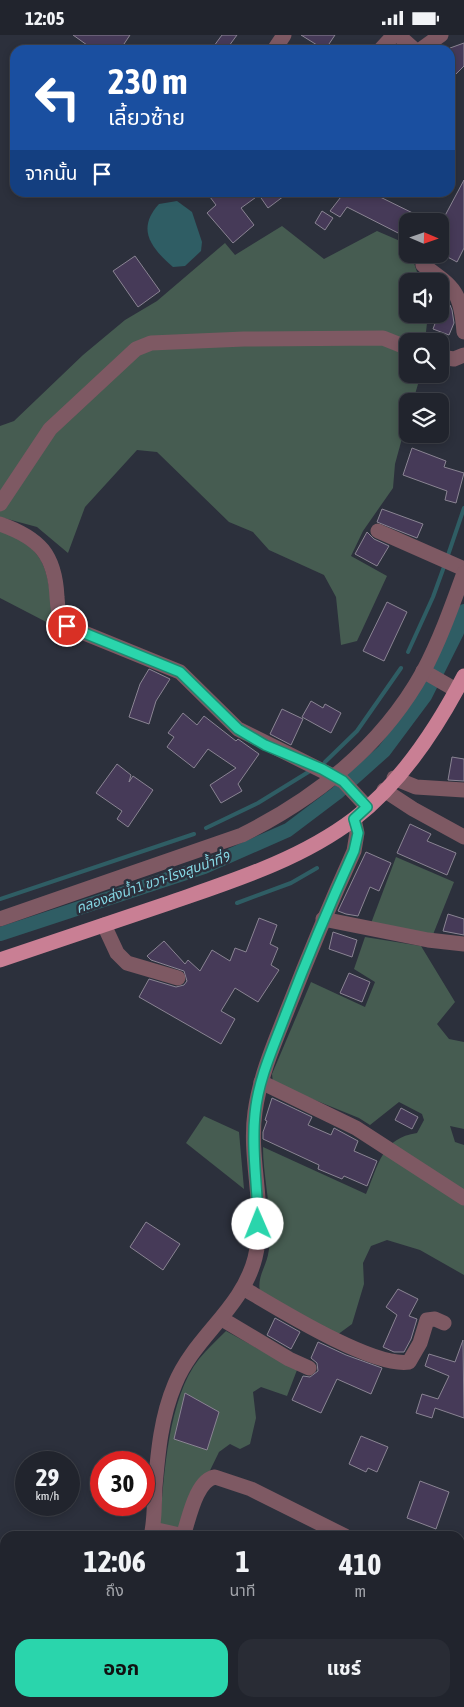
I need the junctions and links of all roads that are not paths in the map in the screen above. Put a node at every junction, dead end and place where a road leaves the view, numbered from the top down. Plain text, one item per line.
1 (394, 35) edge
2 (398, 35) edge
3 (441, 35) edge
4 (385, 45) edge
5 (409, 45) edge
6 (427, 45) edge
7 (424, 265) dead end
8 (464, 332) edge
9 (399, 345) edge
10 (464, 355) edge
11 (449, 358) edge
12 (0, 504) edge
13 (0, 524) edge
14 (378, 531) dead end
15 (462, 570) edge
16 (427, 674) junction
17 (464, 675) edge
18 (451, 687) junction
19 (339, 779) junction
20 (389, 784) junction
21 (464, 790) edge
22 (367, 807) junction
23 (354, 819) junction
24 (464, 837) edge
25 (0, 919) edge
26 (323, 919) junction
27 (104, 925) junction
28 (464, 944) edge
29 (0, 960) edge
30 (178, 978) dead end
31 (260, 1082) junction
32 (464, 1198) edge
33 (243, 1288) junction
34 (222, 1319) junction
35 (444, 1323) dead end
36 (310, 1368) dead end
37 (152, 1531) edge
38 (186, 1531) edge
39 (336, 1531) edge

1 - 4 street
2 - 5 street
3 - 6 street
7 - 8 street
9 - 12 street
10 - 11 street
13 - 19 street
14 - 15 street
15 - 16 street
16 - 18 street
16 - 19 street
17 - 18 main road
18 - 20 main road
19 - 22 street
19 - 25 street
20 - 21 street
20 - 22 main road
20 - 24 street
22 - 23 main road
23 - 26 street
23 - 27 main road
26 - 28 street
26 - 31 street
27 - 29 main road
27 - 30 street
31 - 32 street
31 - 33 street
33 - 34 street
33 - 35 street
34 - 36 street
34 - 37 street
38 - 39 street

